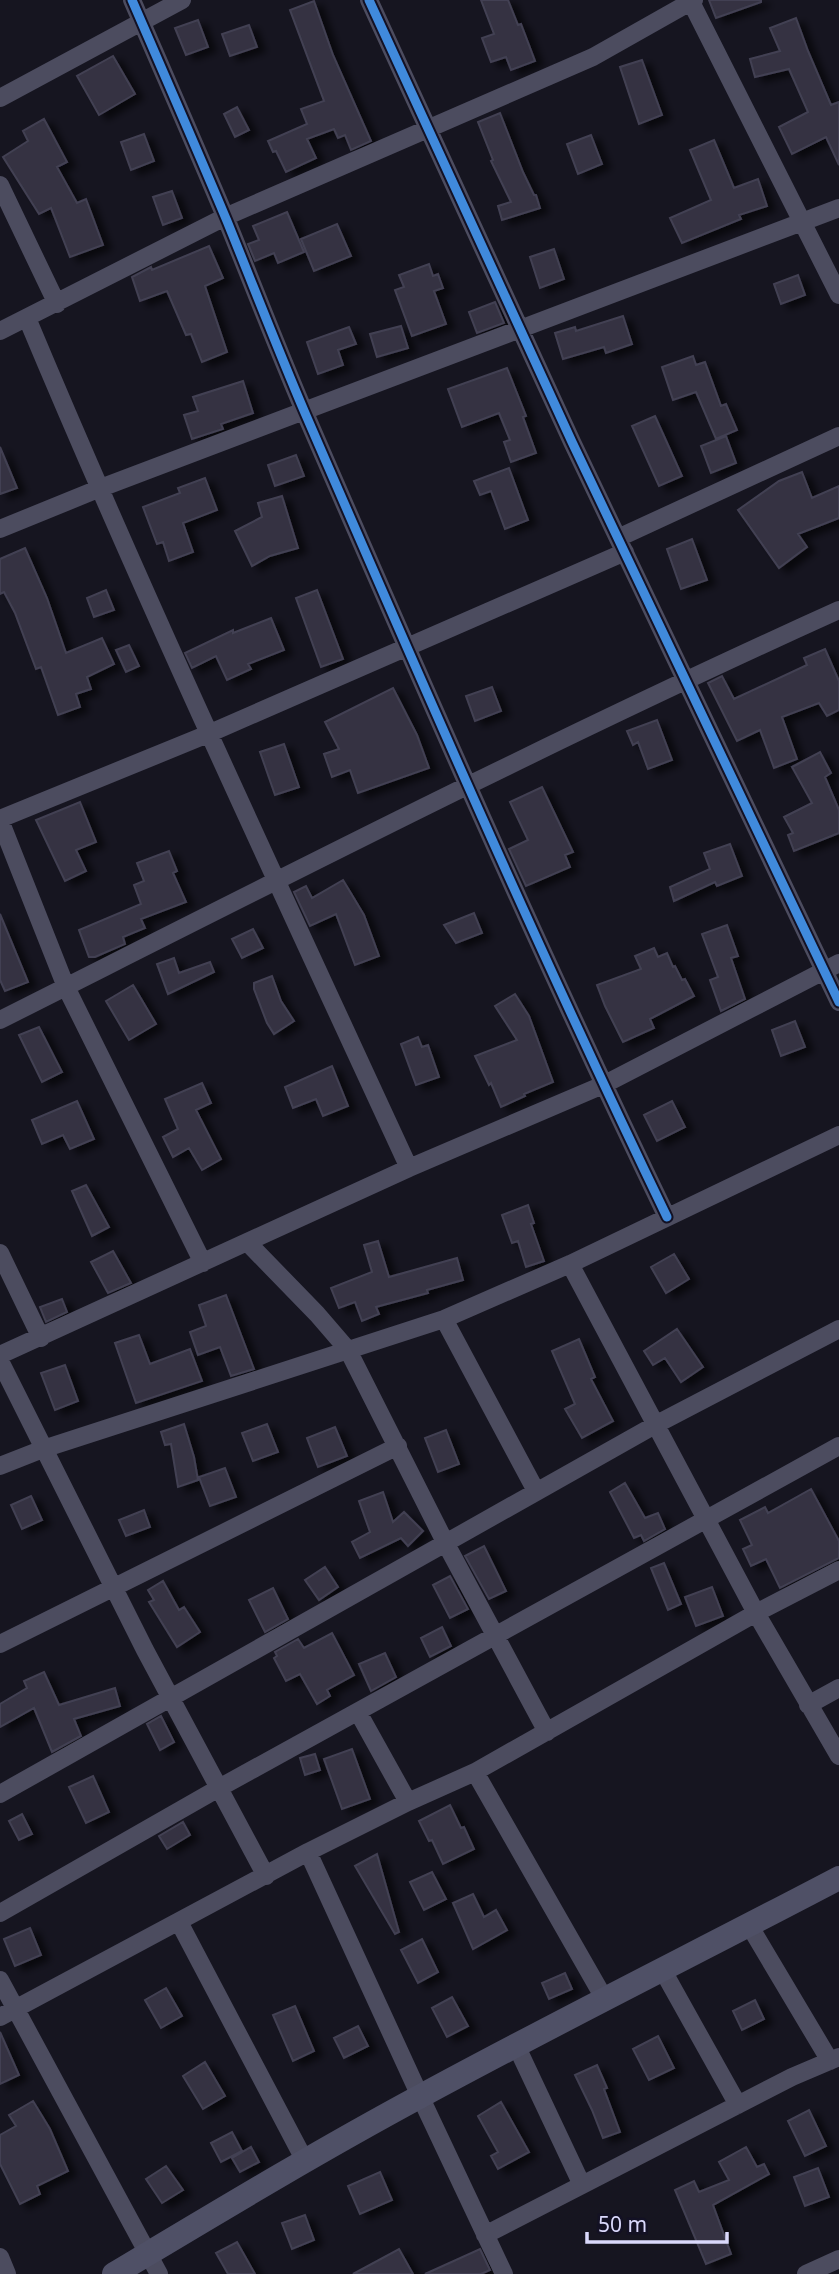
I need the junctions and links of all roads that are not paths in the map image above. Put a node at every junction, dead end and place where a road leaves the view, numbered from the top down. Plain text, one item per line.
1 (132, 0) edge
2 (182, 0) edge
3 (369, 0) edge
4 (691, 1) edge
5 (142, 22) junction
6 (0, 98) edge
7 (428, 128) junction
8 (0, 186) edge
9 (839, 208) edge
10 (225, 217) junction
11 (804, 222) junction
12 (839, 295) edge
13 (57, 304) junction
14 (27, 318) junction
15 (519, 329) junction
16 (0, 331) edge
17 (304, 410) junction
18 (839, 436) edge
19 (98, 489) junction
20 (0, 529) edge
21 (622, 545) junction
22 (839, 610) edge
23 (409, 648) junction
24 (685, 679) junction
25 (208, 734) junction
26 (467, 786) junction
27 (0, 820) edge
28 (276, 880) junction
29 (832, 967) edge
30 (66, 987) junction
31 (839, 1002) edge
32 (0, 1020) edge
33 (603, 1085) junction
34 (839, 1135) edge
35 (409, 1168) junction
36 (667, 1217) junction
37 (248, 1243) junction
38 (0, 1253) edge
39 (203, 1263) junction
40 (570, 1264) junction
41 (444, 1319) junction
42 (839, 1329) edge
43 (41, 1338) junction
44 (348, 1350) junction
45 (0, 1355) edge
46 (0, 1361) edge
47 (655, 1425) junction
48 (398, 1446) junction
49 (839, 1446) edge
50 (43, 1449) junction
51 (0, 1466) edge
52 (536, 1491) junction
53 (706, 1520) junction
54 (445, 1542) junction
55 (839, 1570) edge
56 (114, 1588) junction
57 (756, 1613) junction
58 (495, 1637) junction
59 (0, 1644) edge
60 (839, 1688) edge
61 (170, 1698) junction
62 (808, 1706) junction
63 (358, 1712) junction
64 (547, 1732) junction
65 (839, 1756) edge
66 (475, 1772) junction
67 (219, 1788) junction
68 (0, 1794) edge
69 (408, 1802) junction
70 (308, 1852) junction
71 (266, 1876) junction
72 (839, 1878) edge
73 (0, 1913) edge
74 (179, 1922) junction
75 (749, 1925) junction
76 (662, 1969) junction
77 (0, 1980) edge
78 (604, 1998) junction
79 (8, 2013) edge
80 (516, 2045) junction
81 (834, 2059) edge
82 (419, 2096) junction
83 (738, 2105) junction
84 (305, 2161) junction
85 (582, 2185) junction
86 (485, 2235) junction
87 (0, 2257) edge
88 (839, 2259) edge
89 (153, 2264) edge
90 (8, 2274) edge
91 (114, 2274) edge
92 (504, 2274) edge
93 (806, 2274) edge

1 - 5 street
2 - 5 street
3 - 7 street
4 - 7 street
4 - 11 street
5 - 6 street
5 - 10 street
7 - 10 street
7 - 15 street
8 - 13 street
9 - 11 street
10 - 13 street
10 - 17 street
11 - 12 street
11 - 15 street
13 - 14 street
14 - 16 street
14 - 19 street
15 - 17 street
15 - 21 street
17 - 19 street
17 - 23 street
18 - 21 street
19 - 20 street
19 - 25 street
21 - 23 street
21 - 24 street
22 - 24 street
23 - 25 street
23 - 26 street
24 - 26 street
24 - 29 street
25 - 27 street
25 - 28 street
26 - 28 street
26 - 33 street
27 - 30 street
28 - 30 street
28 - 35 street
29 - 31 street
29 - 33 street
30 - 32 street
30 - 39 street
33 - 35 street
33 - 36 street
34 - 36 street
35 - 37 street
36 - 40 street
37 - 39 street
37 - 44 street
38 - 43 street
39 - 43 street
40 - 41 street
40 - 47 street
41 - 44 street
41 - 52 street
42 - 47 street
43 - 45 street
44 - 48 street
44 - 50 street
46 - 50 street
47 - 52 street
47 - 53 street
48 - 54 street
48 - 56 street
49 - 53 street
50 - 51 street
50 - 56 street
52 - 54 street
53 - 57 street
53 - 58 street
54 - 58 street
54 - 61 street
55 - 57 street
56 - 59 street
56 - 61 street
57 - 62 street
57 - 64 street
58 - 63 street
58 - 64 street
60 - 62 street
61 - 67 street
61 - 68 street
62 - 65 street
63 - 67 street
63 - 69 street
64 - 66 street
66 - 69 street
66 - 78 street
67 - 71 street
67 - 73 street
69 - 70 street
70 - 71 street
70 - 82 street
71 - 74 street
72 - 75 main road
74 - 79 street
74 - 84 street
75 - 76 main road
75 - 81 street
76 - 78 main road
76 - 83 street
77 - 79 street
78 - 80 main road
79 - 89 street
80 - 82 main road
80 - 85 street
81 - 83 street
82 - 84 main road
82 - 86 street
83 - 85 street
84 - 89 main road
85 - 86 street
86 - 92 street
87 - 90 street
88 - 93 street
89 - 91 main road

